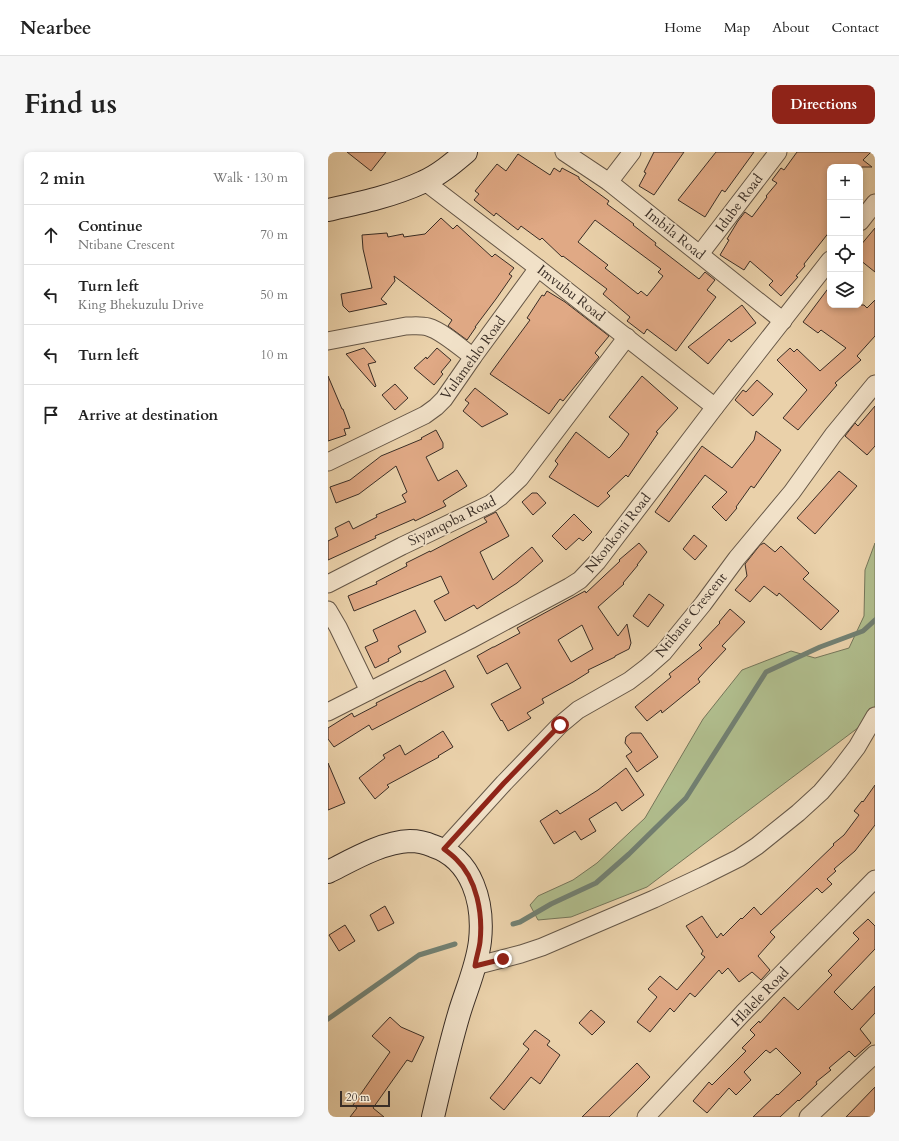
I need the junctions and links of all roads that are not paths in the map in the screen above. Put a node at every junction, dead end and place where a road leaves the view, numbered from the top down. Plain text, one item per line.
1 (466, 152) edge
2 (564, 152) edge
3 (632, 152) edge
4 (778, 152) edge
5 (424, 182) junction
6 (609, 182) junction
7 (875, 203) edge
8 (328, 210) edge
9 (863, 218) edge
10 (700, 254) junction
11 (827, 264) edge
12 (538, 268) junction
13 (783, 320) junction
14 (627, 337) junction
15 (328, 340) edge
16 (473, 357) junction
17 (875, 384) edge
18 (715, 407) junction
19 (328, 462) edge
20 (328, 584) edge
21 (328, 610) edge
22 (369, 691) junction
23 (328, 712) edge
24 (875, 716) edge
25 (444, 849) junction
26 (328, 872) edge
27 (875, 879) edge
28 (475, 966) junction
29 (875, 1054) edge
30 (433, 1117) edge
31 (646, 1117) edge
32 (808, 1117) edge

1 - 5 street
2 - 6 street, Imbila Road
3 - 6 street
4 - 10 street, Idube Road
5 - 8 street
5 - 12 street, Imvubu Road
6 - 10 street, Imbila Road
7 - 9 street
10 - 13 street, Imbila Road
11 - 13 street, Nkonkoni Road
12 - 14 street, Imvubu Road
12 - 16 street, Vulamehlo Road
13 - 18 street, Nkonkoni Road
14 - 18 street, Imvubu Road
14 - 20 street, Siyanqoba Road
15 - 16 street
16 - 19 street, Vulamehlo Road
17 - 25 street, Ntibane Crescent
18 - 22 street, Nkonkoni Road
21 - 22 street
22 - 23 street, Nkonkoni Road
24 - 28 street
25 - 26 street
25 - 28 street
27 - 31 street, Hlalele Road
28 - 30 street
29 - 32 street

